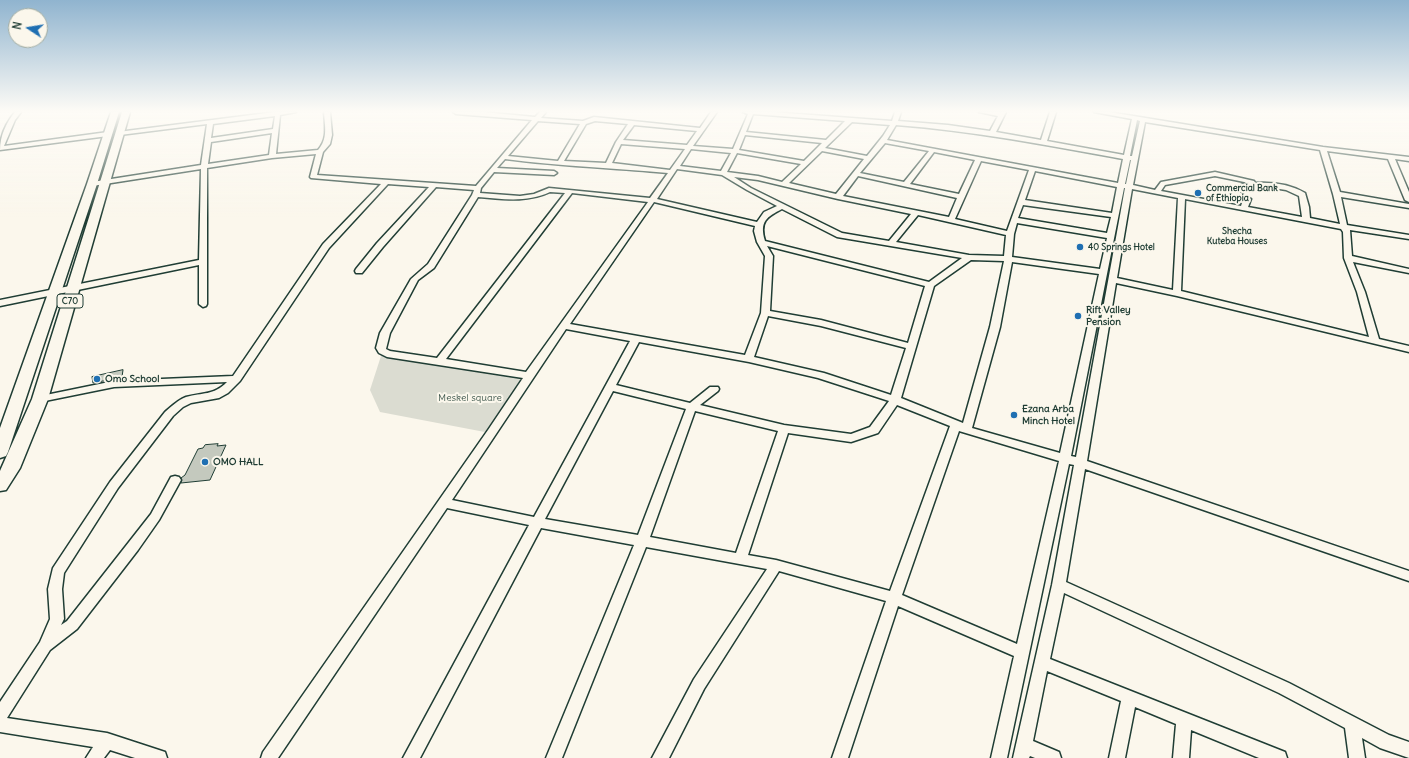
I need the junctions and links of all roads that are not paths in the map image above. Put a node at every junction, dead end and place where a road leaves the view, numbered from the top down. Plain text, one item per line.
1 (108, 147) edge
2 (112, 147) edge
3 (207, 147) edge
4 (273, 147) edge
5 (324, 147) edge
6 (512, 147) edge
7 (570, 147) edge
8 (616, 147) edge
9 (682, 147) edge
10 (737, 147) edge
11 (878, 147) edge
12 (919, 147) edge
13 (1075, 147) edge
14 (1131, 147) edge
15 (1133, 147) edge
16 (1313, 147) edge
17 (689, 148) junction
18 (821, 149) joint
19 (1323, 149) junction
20 (933, 150) junction
21 (320, 152) junction
22 (735, 152) junction
23 (272, 156) junction
24 (503, 157) junction
25 (1130, 157) junction
26 (1391, 157) junction
27 (868, 158) junction
28 (979, 159) junction
29 (1409, 160) edge
30 (545, 162) junction
31 (562, 162) junction
32 (806, 163) junction
33 (608, 165) junction
34 (204, 166) junction
35 (1033, 169) junction
36 (493, 170) junction
37 (675, 170) junction
38 (723, 173) junction
39 (856, 174) junction
40 (1289, 180) dead end
41 (387, 181) junction
42 (551, 181) junction
43 (106, 182) junction
44 (1256, 183) junction
45 (92, 184) junction
46 (784, 184) junction
47 (905, 185) junction
48 (434, 186) junction
49 (1126, 186) junction
50 (1289, 189) junction
51 (477, 191) junction
52 (570, 191) junction
53 (1158, 192) junction
54 (1337, 194) junction
55 (838, 197) junction
56 (962, 197) junction
57 (1182, 197) junction
58 (652, 200) junction
59 (1409, 200) edge
60 (1021, 202) junction
61 (782, 206) junction
62 (1409, 206) edge
63 (1244, 208) junction
64 (916, 213) junction
65 (1116, 216) junction
66 (950, 220) junction
67 (1014, 220) junction
68 (1306, 220) junction
69 (760, 225) junction
70 (1344, 227) junction
71 (1010, 234) junction
72 (1111, 236) junction
73 (1409, 237) edge
74 (761, 242) junction
75 (891, 244) junction
76 (969, 257) junction
77 (1348, 258) junction
78 (1008, 259) junction
79 (203, 262) junction
80 (1409, 271) edge
81 (359, 272) dead end
82 (1104, 272) junction
83 (1114, 280) junction
84 (930, 285) junction
85 (74, 289) junction
86 (55, 292) junction
87 (1177, 293) junction
88 (0, 303) edge
89 (203, 304) dead end
90 (766, 313) junction
91 (564, 326) junction
92 (636, 338) junction
93 (1375, 340) junction
94 (910, 346) junction
95 (1409, 349) edge
96 (750, 359) junction
97 (440, 361) junction
98 (529, 376) junction
99 (236, 379) junction
100 (610, 387) junction
101 (714, 389) dead end
102 (40, 399) junction
103 (895, 400) junction
104 (692, 406) junction
105 (961, 427) junction
106 (784, 428) junction
107 (0, 452) edge
108 (1065, 458) junction
109 (1081, 463) junction
110 (175, 480) dead end
111 (0, 485) edge
112 (444, 503) junction
113 (536, 522) junction
114 (642, 541) junction
115 (740, 559) junction
116 (776, 565) junction
117 (1409, 576) edge
118 (1059, 585) junction
119 (894, 598) junction
120 (45, 646) junction
121 (1021, 652) junction
122 (1042, 662) junction
123 (1129, 697) junction
124 (0, 715) edge
125 (1184, 719) junction
126 (0, 724) edge
127 (1352, 724) junction
128 (107, 741) junction
129 (1409, 750) edge
130 (1022, 751) edge
131 (94, 758) edge
132 (159, 758) edge
133 (269, 758) edge
134 (411, 758) edge
135 (554, 758) edge
136 (660, 758) edge
137 (840, 758) edge
138 (999, 758) edge
139 (1053, 758) edge
140 (1117, 758) edge
141 (1181, 758) edge
142 (1278, 758) edge
143 (1358, 758) edge

1 - 45 highway, C70
2 - 43 highway, C70
3 - 34 street
4 - 23 street
5 - 21 street
6 - 24 street
7 - 31 street
8 - 33 street
9 - 17 street
10 - 22 street
11 - 27 street
12 - 20 street
13 - 25 street
14 - 25 street
15 - 25 street
16 - 19 street
17 - 22 street
17 - 37 street
18 - 27 street
18 - 32 street
19 - 26 street
19 - 54 street
20 - 28 street
20 - 47 street
21 - 23 street
21 - 41 street
22 - 32 street
22 - 38 street
23 - 34 street
24 - 30 street
24 - 36 street
25 - 49 street
26 - 29 street
26 - 59 street
27 - 39 street
28 - 35 street
28 - 56 street
30 - 31 street
30 - 42 street
31 - 33 street
31 - 42 street
32 - 46 street
33 - 37 street
34 - 43 street
34 - 79 street
35 - 49 street
35 - 60 street
36 - 42 street
36 - 51 street
37 - 38 street
37 - 58 street
38 - 46 street
38 - 61 street
39 - 47 street
39 - 55 street
40 - 50 street
41 - 48 street
41 - 99 street
42 - 51 street
42 - 52 street
43 - 45 street
43 - 85 highway, C70
44 - 50 street
44 - 53 street
44 - 63 street
45 - 86 highway, C70
46 - 55 street
47 - 56 street
48 - 51 street
48 - 81 street
49 - 53 street
49 - 65 street
49 - 83 street
50 - 68 street
51 - 97 street
52 - 58 street
52 - 97 street
53 - 57 street
54 - 62 street
54 - 70 street
55 - 64 street
56 - 66 street
57 - 63 street
57 - 87 street
58 - 69 street
58 - 91 street
60 - 65 street
60 - 67 street
61 - 69 street
61 - 75 street
63 - 68 street
64 - 66 street
64 - 75 street
65 - 72 street
66 - 71 street
67 - 71 street
67 - 72 street
68 - 70 street
69 - 74 street
70 - 73 street
70 - 77 street
71 - 78 street
72 - 82 street
74 - 84 street
74 - 90 street
75 - 76 street
76 - 78 street
76 - 84 street
77 - 80 street
77 - 93 street
78 - 82 street
78 - 105 street
79 - 85 street
79 - 89 street
82 - 108 street
83 - 87 street
83 - 109 street
84 - 94 street
85 - 86 street
85 - 102 highway, C70
86 - 88 street
86 - 107 highway, C70
87 - 93 street
90 - 94 street
90 - 96 street
91 - 92 street
91 - 98 street
92 - 96 street
92 - 100 street
93 - 95 street
94 - 103 street
96 - 103 street
97 - 98 street
98 - 112 street
99 - 102 street
99 - 120 street
100 - 104 street
100 - 113 street
101 - 104 street
102 - 111 highway, C70
103 - 105 street
103 - 106 street
104 - 106 street
104 - 114 street
105 - 108 street
105 - 119 street
106 - 115 street
108 - 109 street
108 - 121 street
109 - 117 street
109 - 118 street
110 - 120 street
112 - 113 street
112 - 133 street
113 - 114 street
113 - 134 street
114 - 115 street
114 - 135 street
115 - 116 street
116 - 119 street
116 - 136 street
118 - 122 street
118 - 127 street
119 - 121 street
119 - 137 street
120 - 124 street
121 - 138 street
122 - 123 street
122 - 130 street
123 - 125 street
123 - 140 street
125 - 141 street
125 - 142 street
126 - 128 street
127 - 129 street
127 - 143 street
128 - 131 street
128 - 132 street
130 - 139 street

